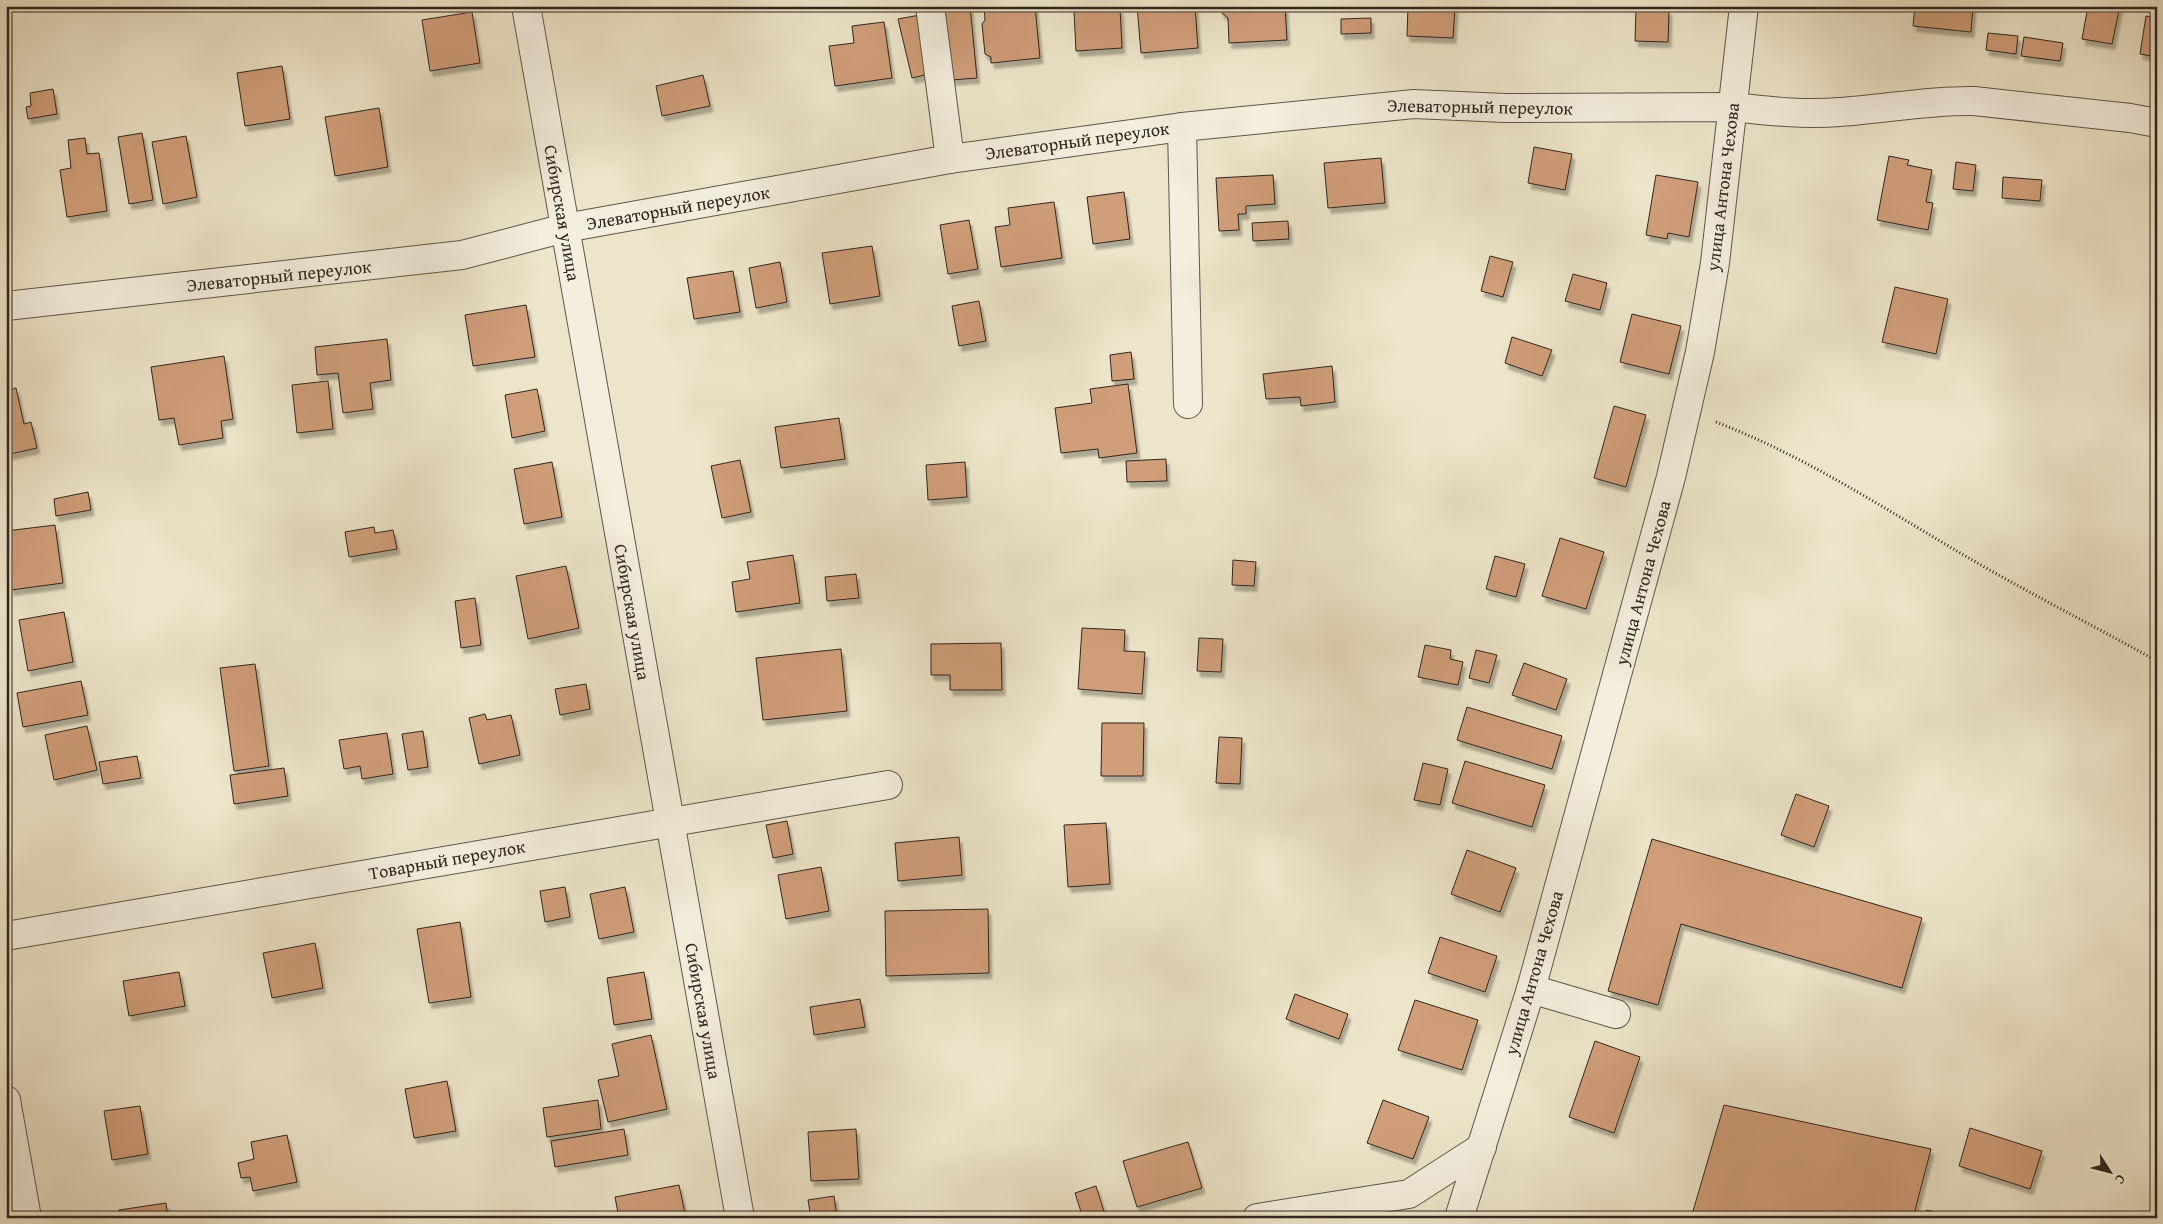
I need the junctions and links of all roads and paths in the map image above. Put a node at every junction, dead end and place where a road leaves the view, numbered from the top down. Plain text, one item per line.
1 (526, 6) edge
2 (930, 6) edge
3 (1744, 6) edge
4 (1732, 107) junction
5 (2157, 123) edge
6 (1182, 127) junction
7 (950, 159) junction
8 (565, 228) junction
9 (6, 306) edge
10 (1188, 404) dead end
11 (1685, 418) junction
12 (2157, 661) edge
13 (888, 785) dead end
14 (669, 822) junction
15 (6, 936) edge
16 (1531, 989) junction
17 (1616, 1014) dead end
18 (6, 1100) edge
19 (1482, 1147) junction
20 (27, 1218) edge
21 (740, 1218) edge
22 (1257, 1218) edge
23 (1459, 1218) edge

1 - 8 street, Сибирская улица
2 - 7 street
3 - 4 street, улица Антона Чехова
4 - 5 street, Элеваторный переулок
4 - 6 street, Элеваторный переулок
4 - 11 street, улица Антона Чехова
6 - 7 street, Элеваторный переулок
6 - 10 street
7 - 8 street, Элеваторный переулок
8 - 9 street, Элеваторный переулок
8 - 14 street, Сибирская улица
11 - 12 path
11 - 16 street, улица Антона Чехова
13 - 14 street, Товарный переулок
14 - 15 street, Товарный переулок
14 - 21 street, Сибирская улица
16 - 17 street
16 - 19 street, улица Антона Чехова
18 - 20 street
19 - 22 street
19 - 23 street, улица Антона Чехова

